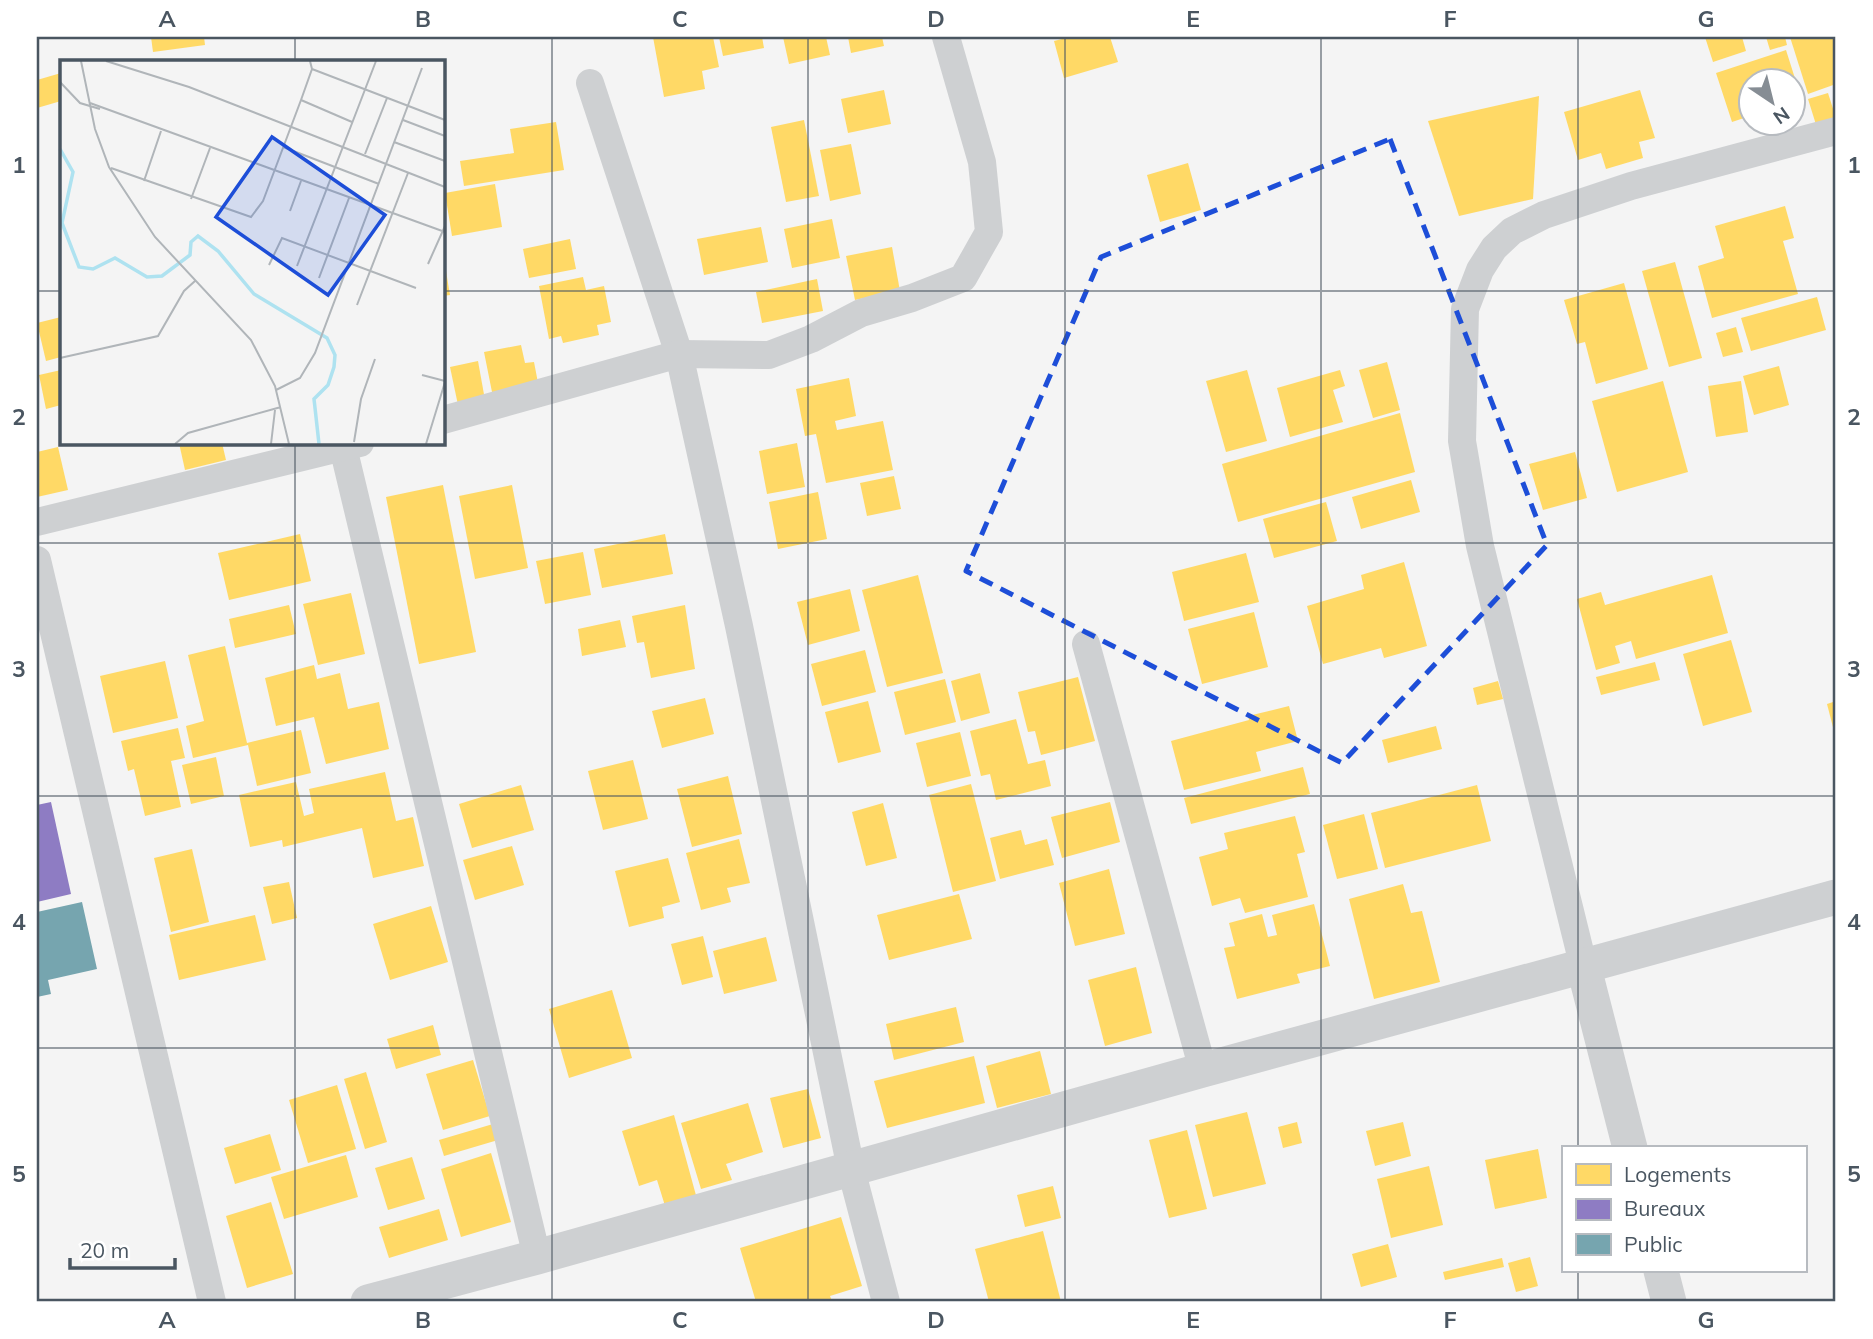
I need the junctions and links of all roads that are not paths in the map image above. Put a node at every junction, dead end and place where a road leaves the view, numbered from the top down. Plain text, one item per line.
1 (946, 37) edge
2 (590, 83) dead end
3 (1836, 131) edge
4 (679, 354) junction
5 (444, 420) edge
6 (348, 444) edge
7 (37, 522) edge
8 (37, 560) edge
9 (1086, 644) dead end
10 (1836, 897) edge
11 (1584, 968) junction
12 (1203, 1070) junction
13 (1629, 1146) edge
14 (851, 1169) junction
15 (537, 1257) junction
16 (1661, 1272) edge
17 (212, 1302) edge
18 (368, 1302) edge
19 (886, 1302) edge
20 (1669, 1302) edge

1 - 4 street
2 - 4 street
3 - 11 street
4 - 5 street
4 - 14 street
6 - 7 street
6 - 15 street
8 - 17 street
9 - 12 street
10 - 11 street
11 - 12 street
11 - 13 street
12 - 14 street
14 - 15 street
14 - 19 street
15 - 18 street
16 - 20 street

